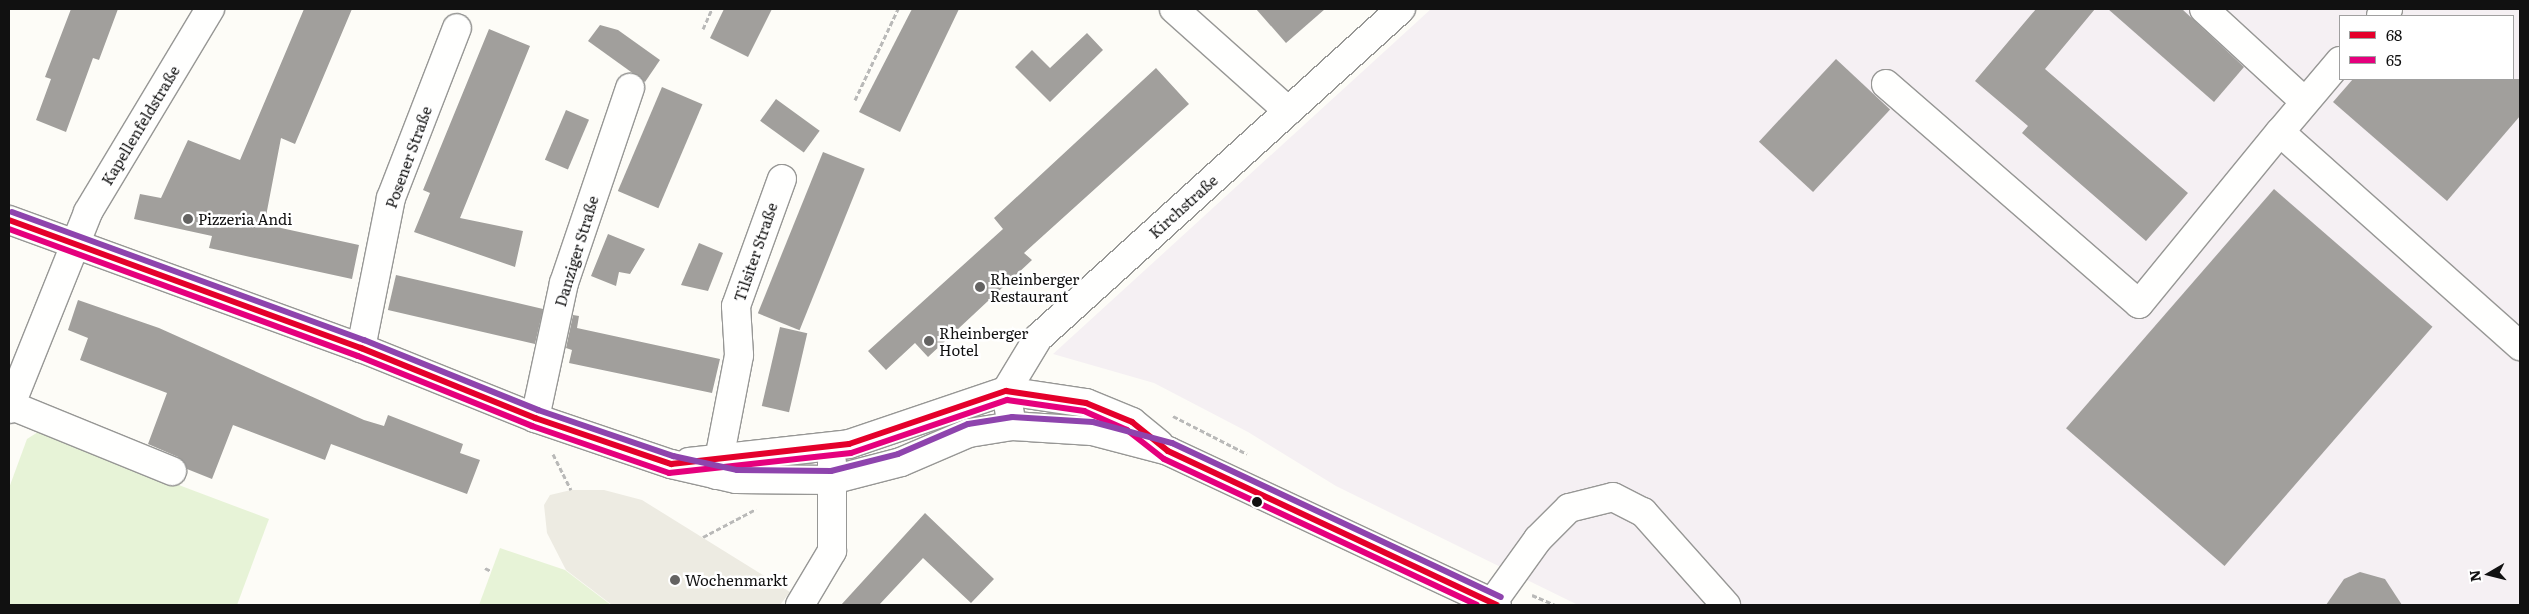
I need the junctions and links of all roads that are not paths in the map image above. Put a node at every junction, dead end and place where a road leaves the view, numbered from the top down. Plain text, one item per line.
1 (210, 9) edge
2 (1174, 9) edge
3 (1401, 9) edge
4 (2204, 9) edge
5 (457, 28) dead end
6 (2339, 62) edge
7 (1886, 84) dead end
8 (630, 88) dead end
9 (2304, 101) junction
10 (1288, 112) junction
11 (2280, 132) junction
12 (782, 178) dead end
13 (9, 220) edge
14 (75, 244) junction
15 (2520, 346) edge
16 (360, 348) junction
17 (1006, 392) junction
18 (9, 407) edge
19 (535, 418) junction
20 (1012, 426) junction
21 (831, 446) junction
22 (1168, 451) junction
23 (717, 467) junction
24 (172, 471) dead end
25 (832, 480) junction
26 (1494, 604) edge
27 (800, 605) edge
28 (1726, 605) edge

1 - 14 street, Kapellenfeldstraße
2 - 10 street
3 - 10 street, Kirchstraße
4 - 9 street
5 - 16 street, Posener Straße
6 - 9 street
7 - 11 street
8 - 19 street, Danziger Straße
9 - 11 street
10 - 17 street, Kirchstraße
11 - 15 street
12 - 23 street, Tilsiter Straße
13 - 14 street
14 - 16 street
14 - 18 street, Kapellenfeldstraße
16 - 19 street
17 - 20 street
17 - 21 street
17 - 22 street
18 - 24 street
19 - 23 street
20 - 22 street
20 - 25 street
21 - 23 street
21 - 25 street
22 - 26 street
23 - 25 street
25 - 27 street
26 - 28 street

